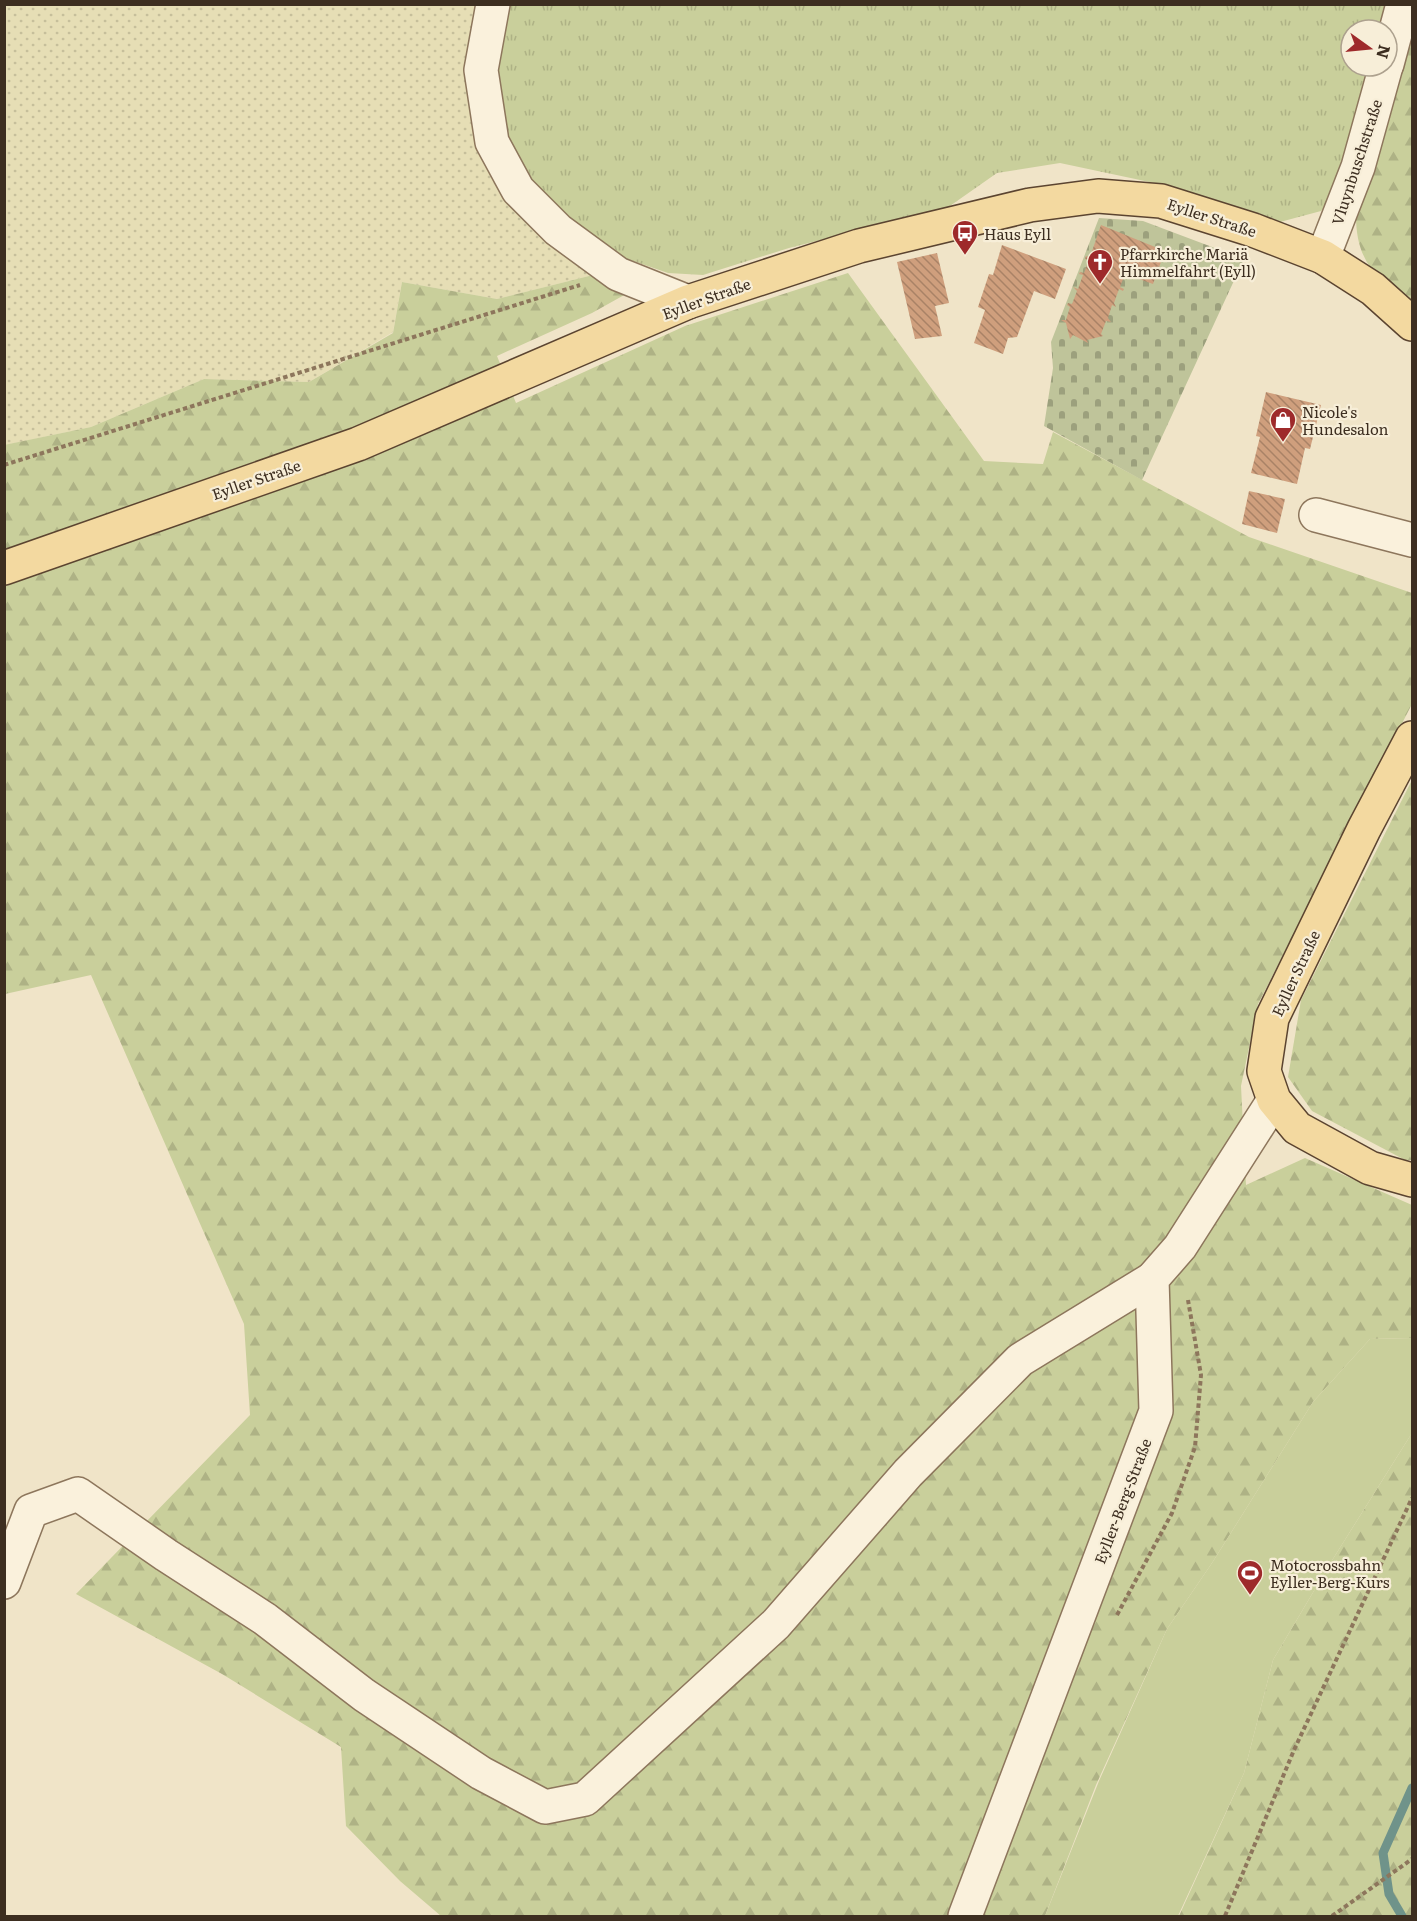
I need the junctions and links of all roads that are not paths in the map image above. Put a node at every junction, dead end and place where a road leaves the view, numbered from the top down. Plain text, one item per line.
1 (493, 4) edge
2 (1403, 4) edge
3 (1399, 19) edge
4 (1383, 78) edge
5 (1323, 257) junction
6 (688, 302) junction
7 (1413, 324) edge
8 (1316, 515) dead end
9 (1413, 540) edge
10 (4, 568) edge
11 (1413, 738) edge
12 (1274, 1100) junction
13 (1413, 1180) edge
14 (1152, 1279) junction
15 (4, 1582) edge
16 (965, 1917) edge

1 - 6 street
2 - 3 street, Vluynbuschstraße
4 - 5 street, Vluynbuschstraße
5 - 6 main road, Eyller Straße
5 - 7 main road, Eyller Straße
6 - 10 main road, Eyller Straße
8 - 9 street
11 - 12 main road, Eyller Straße
12 - 13 main road, Eyller Straße
12 - 14 street
14 - 15 street
14 - 16 street, Eyller-Berg-Straße

